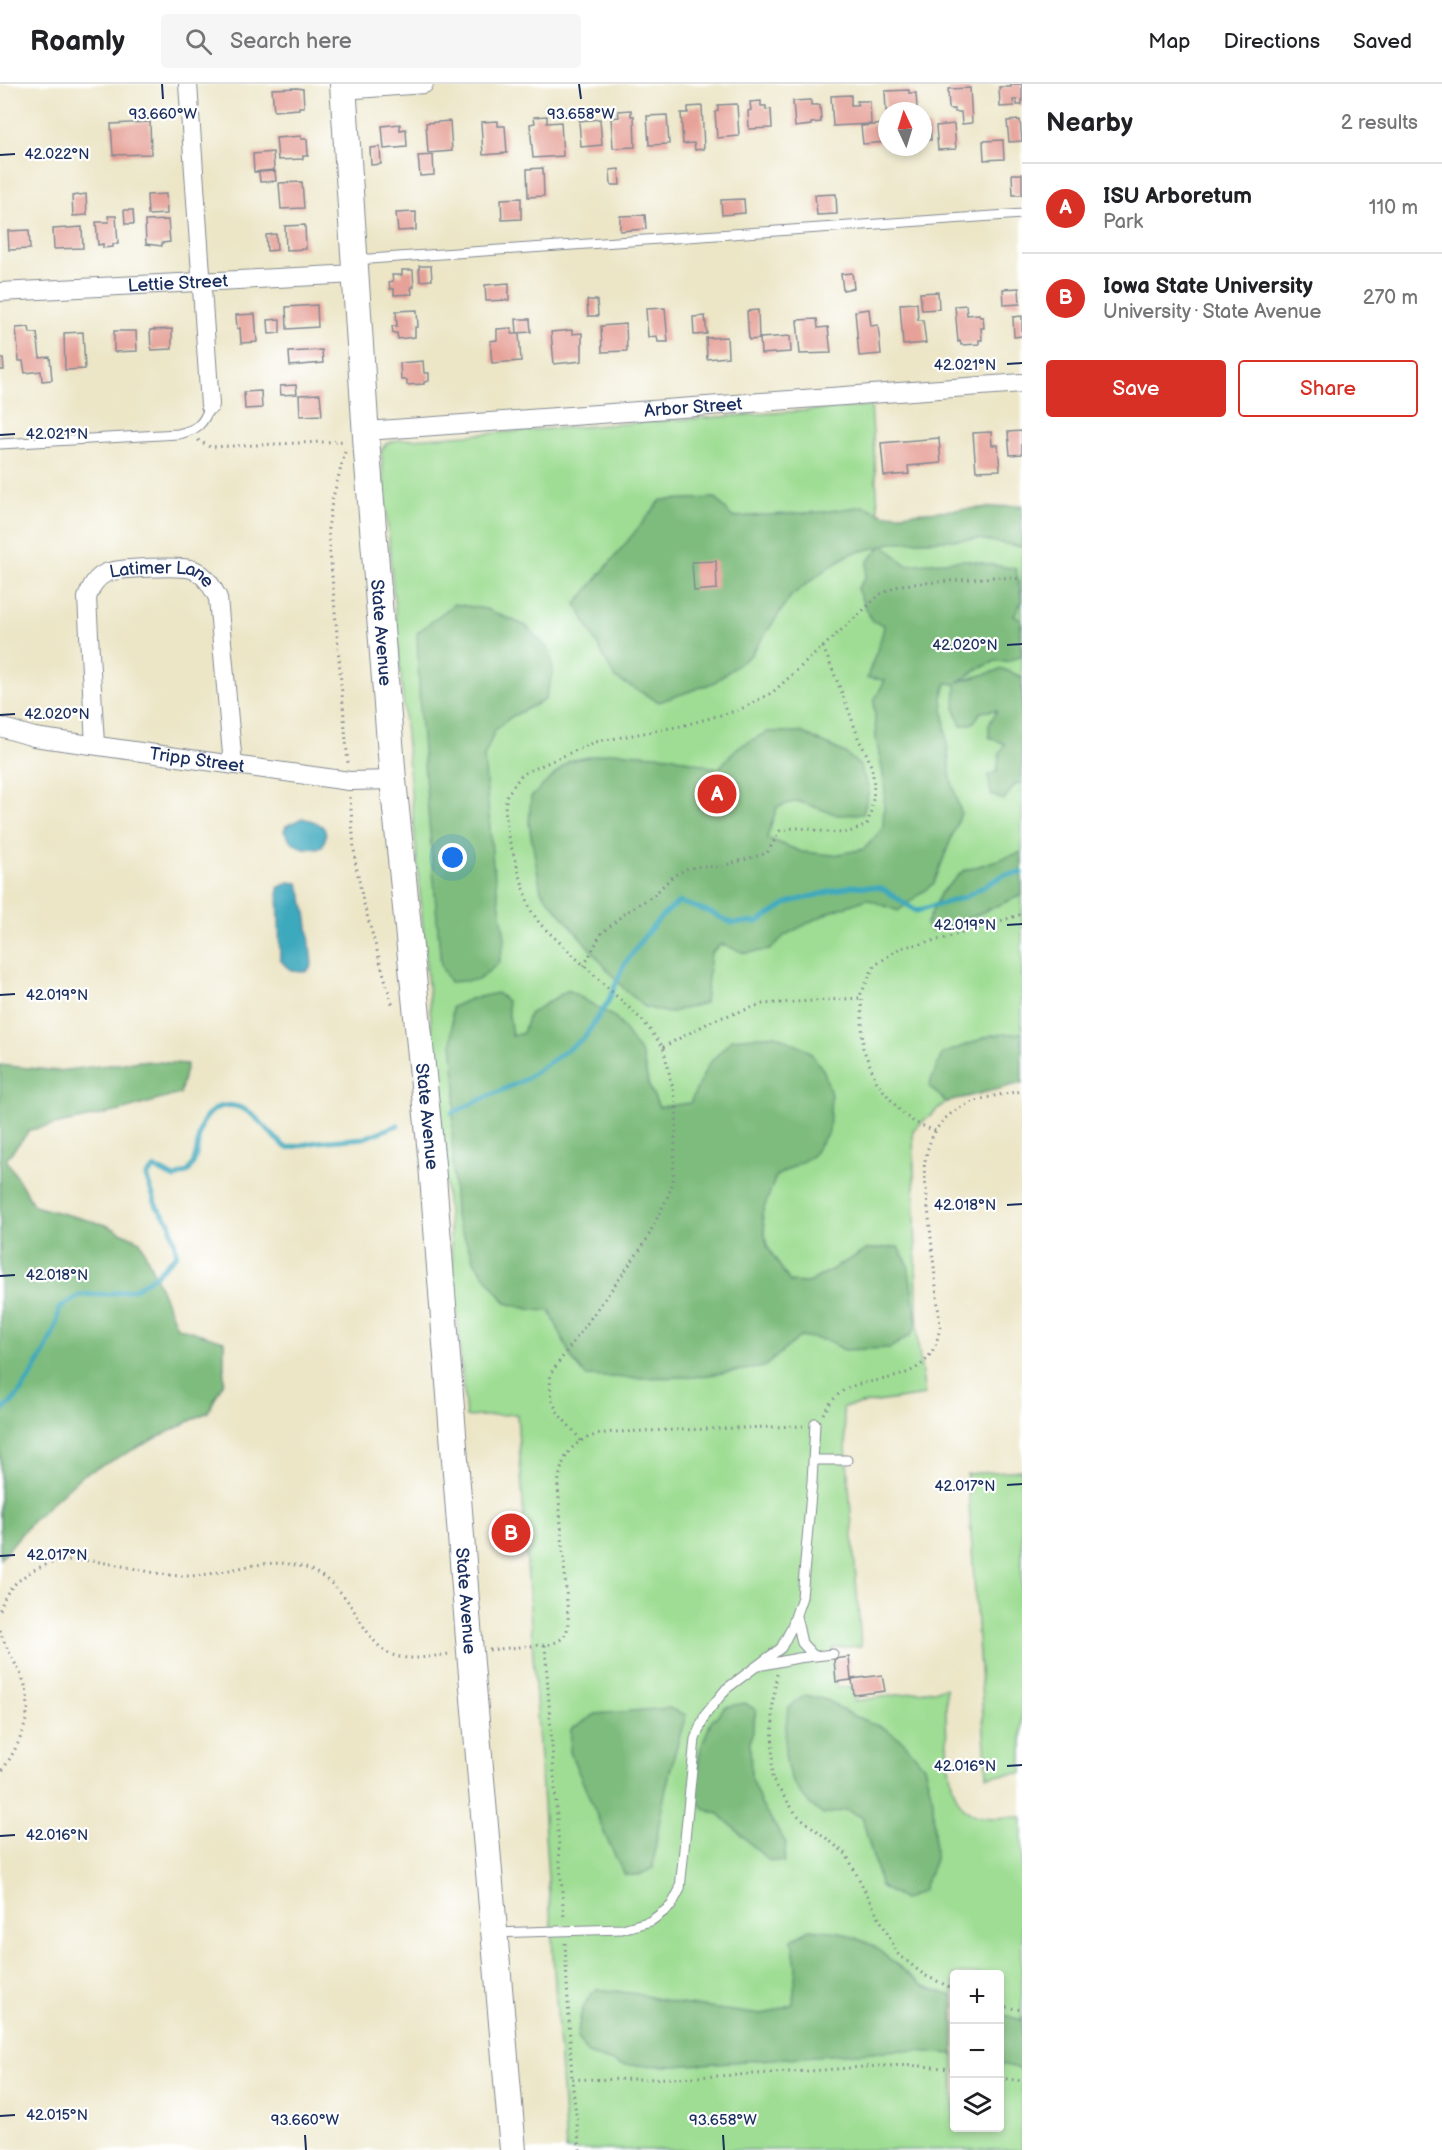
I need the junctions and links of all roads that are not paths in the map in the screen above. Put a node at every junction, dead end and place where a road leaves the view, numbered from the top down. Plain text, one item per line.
1 (188, 84) edge
2 (424, 84) edge
3 (343, 87) edge
4 (1022, 214) edge
5 (356, 267) junction
6 (201, 282) junction
7 (0, 292) edge
8 (1022, 383) edge
9 (210, 405) joint
10 (355, 437) junction
11 (0, 444) edge
12 (0, 727) edge
13 (95, 745) junction
14 (233, 765) junction
15 (393, 780) junction
16 (815, 1423) road end
17 (813, 1460) junction
18 (847, 1460) dead end
19 (796, 1615) junction
20 (833, 1654) dead end
21 (814, 1656) junction
22 (753, 1667) junction
23 (494, 1934) junction
24 (513, 2150) edge

1 - 6 street
2 - 3 street
3 - 5 street, State Avenue
4 - 5 lane
5 - 6 street, Lettie Street
5 - 10 street, State Avenue
6 - 7 street, Lettie Street
6 - 9 street
8 - 10 street, Arbor Street
9 - 11 lane
10 - 15 street, State Avenue
12 - 13 street, Tripp Street
13 - 14 street, Tripp Street
13 - 14 street, Latimer Lane
14 - 15 street, Tripp Street
15 - 23 street, State Avenue
16 - 17 lane
17 - 18 lane
17 - 19 lane
19 - 21 lane
19 - 22 lane
20 - 21 lane
21 - 22 lane
22 - 23 lane
23 - 24 street, State Avenue

